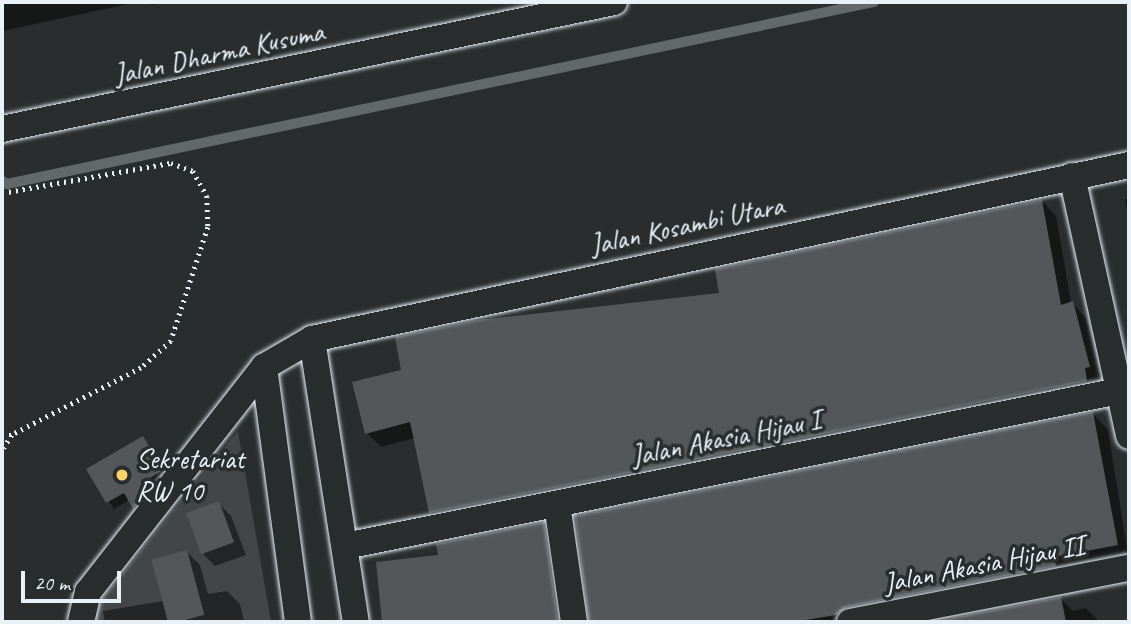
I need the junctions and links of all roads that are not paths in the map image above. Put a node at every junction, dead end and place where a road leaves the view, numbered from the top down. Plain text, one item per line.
1 (614, 2) edge
2 (573, 6) edge
3 (2, 129) edge
4 (1129, 165) edge
5 (1072, 176) junction
6 (313, 339) junction
7 (264, 367) junction
8 (1124, 390) edge
9 (1129, 436) edge
10 (557, 504) junction
11 (345, 546) junction
12 (1129, 568) edge
13 (82, 615) edge
14 (298, 622) edge
15 (356, 622) edge
16 (574, 622) edge
17 (850, 622) edge

1 - 2 street, Jalan Dharma Kusuma
2 - 3 street, Jalan Dharma Kusuma
4 - 5 street, Jalan Kosambi Utara
5 - 6 street, Jalan Kosambi Utara
5 - 8 street
6 - 7 street, Jalan Kosambi Utara
6 - 11 street
7 - 13 street
7 - 14 street
8 - 9 street
8 - 10 street, Jalan Akasia Hijau I
10 - 11 street, Jalan Akasia Hijau I
10 - 16 street
11 - 15 street
12 - 17 street, Jalan Akasia Hijau II

